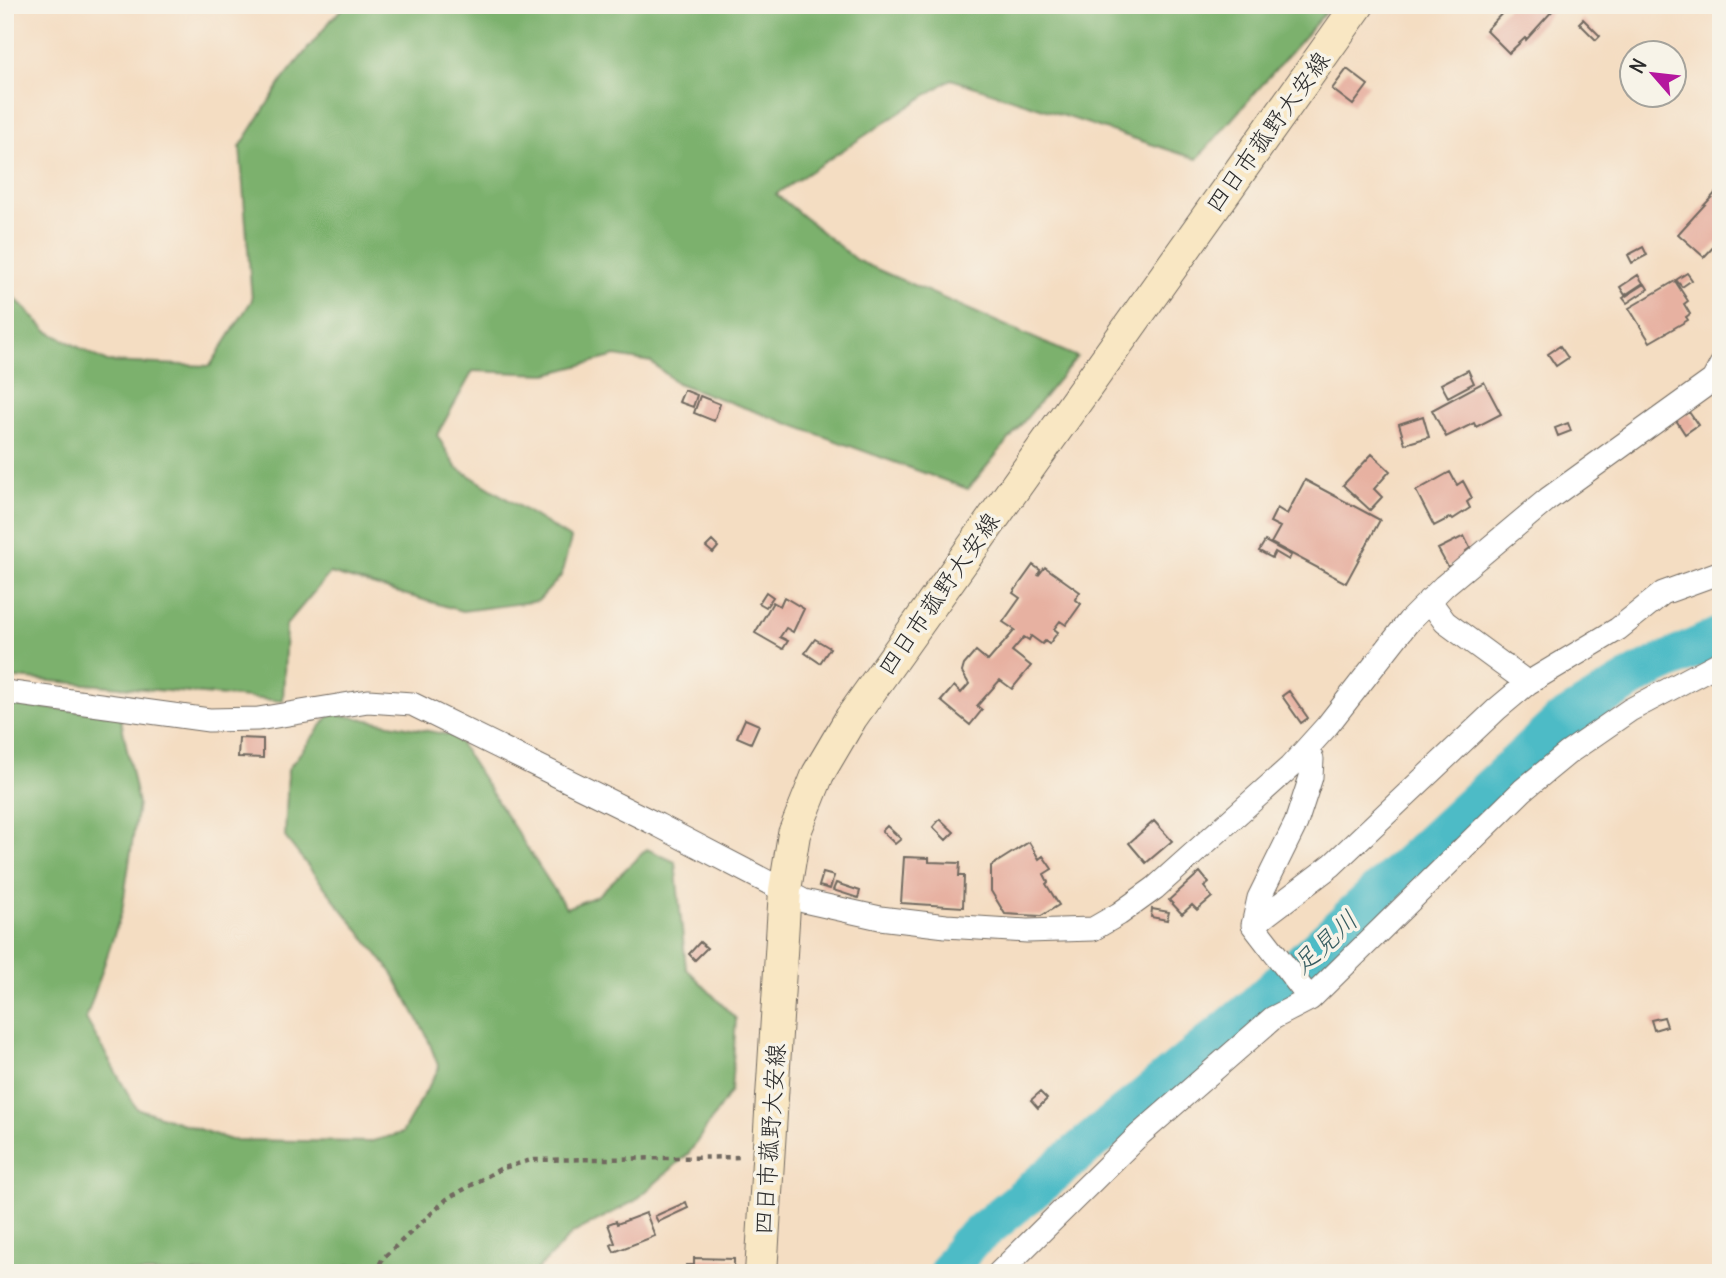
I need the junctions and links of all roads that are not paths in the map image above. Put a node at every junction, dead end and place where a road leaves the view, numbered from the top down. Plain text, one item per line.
1 (1359, 5) edge
2 (1721, 365) edge
3 (1721, 572) edge
4 (1429, 600) junction
5 (1721, 662) edge
6 (1528, 683) junction
7 (5, 692) edge
8 (1306, 750) junction
9 (785, 890) junction
10 (1253, 925) junction
11 (1310, 999) junction
12 (761, 1273) edge
13 (999, 1273) edge

1 - 9 main road, 四日市菰野大安線
2 - 4 street
3 - 6 street
4 - 6 street
4 - 8 street
5 - 11 street
6 - 10 street
7 - 9 street
8 - 9 street
8 - 10 street
9 - 12 main road, 四日市菰野大安線
10 - 11 street
11 - 13 street

